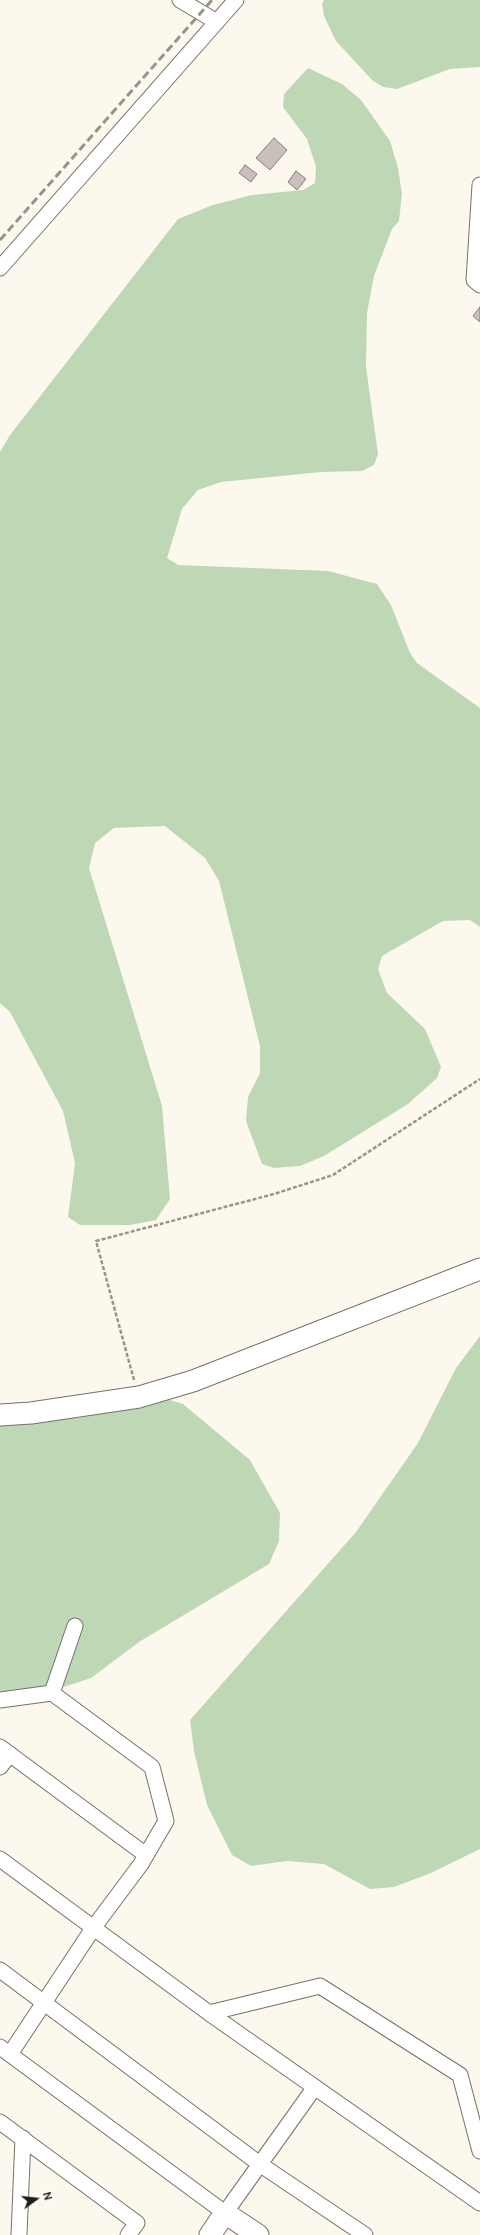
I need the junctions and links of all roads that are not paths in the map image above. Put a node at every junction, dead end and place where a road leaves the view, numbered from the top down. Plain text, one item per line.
1 (180, 0) edge
2 (236, 0) edge
3 (217, 22) junction
4 (480, 185) edge
5 (0, 268) edge
6 (480, 285) edge
7 (480, 1269) edge
8 (0, 1415) edge
9 (75, 1626) dead end
10 (52, 1693) junction
11 (0, 1700) edge
12 (5, 1750) edge
13 (0, 1768) edge
14 (146, 1855) junction
15 (0, 1859) edge
16 (94, 1927) junction
17 (0, 1970) edge
18 (45, 2003) junction
19 (209, 2013) junction
20 (5, 2050) edge
21 (315, 2087) junction
22 (0, 2122) edge
23 (23, 2138) junction
24 (480, 2150) edge
25 (261, 2165) junction
26 (480, 2203) edge
27 (225, 2213) junction
28 (19, 2235) edge
29 (128, 2235) edge
30 (210, 2235) edge
31 (258, 2235) edge
32 (365, 2235) edge

1 - 3 street
2 - 3 street
3 - 5 street
4 - 6 street
7 - 8 street
9 - 10 street
10 - 11 street
10 - 14 street
12 - 13 street
12 - 14 street
14 - 16 street
15 - 16 street
16 - 18 street
16 - 19 street
17 - 18 street
18 - 20 street
18 - 25 street
19 - 21 street
19 - 24 street
20 - 27 street
21 - 25 street
21 - 26 street
22 - 23 street
23 - 28 street
23 - 29 street
25 - 27 street
25 - 32 street
27 - 30 street
27 - 31 street

